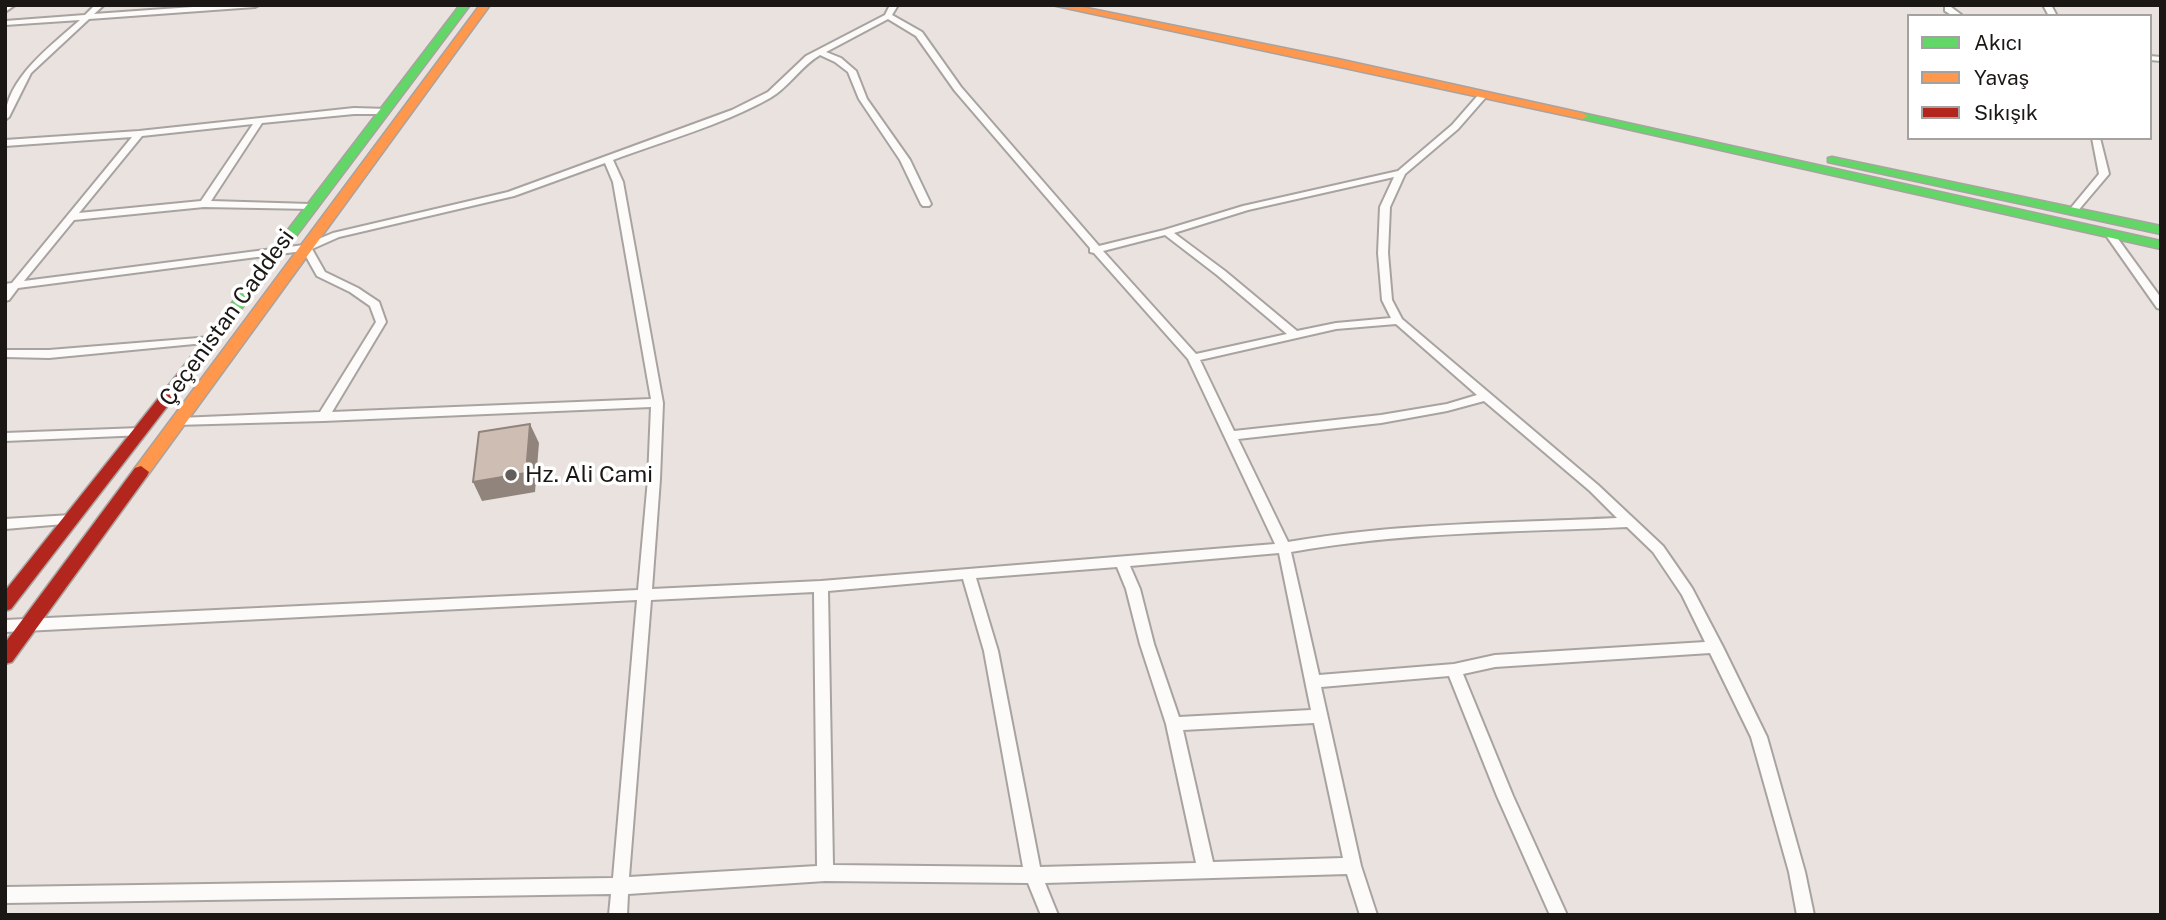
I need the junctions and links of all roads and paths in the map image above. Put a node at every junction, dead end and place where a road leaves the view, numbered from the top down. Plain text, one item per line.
1 (11, 5) edge
2 (100, 5) edge
3 (255, 5) edge
4 (465, 5) edge
5 (485, 5) edge
6 (894, 5) edge
7 (1057, 5) edge
8 (1108, 5) edge
9 (214, 7) edge
10 (1948, 9) dead end
11 (5, 10) edge
12 (1956, 14) edge
13 (90, 16) junction
14 (888, 16) junction
15 (5, 23) edge
16 (819, 52) junction
17 (1483, 95) junction
18 (385, 111) junction
19 (5, 117) edge
20 (260, 120) junction
21 (139, 134) junction
22 (2096, 140) edge
23 (5, 144) edge
24 (609, 160) junction
25 (1401, 173) junction
26 (204, 204) junction
27 (926, 204) dead end
28 (310, 207) junction
29 (2073, 211) junction
30 (73, 217) junction
31 (2161, 230) edge
32 (1167, 232) junction
33 (2110, 234) junction
34 (2161, 245) edge
35 (306, 248) junction
36 (1094, 250) junction
37 (276, 253) junction
38 (9, 287) edge
39 (5, 298) edge
40 (2161, 306) edge
41 (1398, 321) junction
42 (1296, 336) junction
43 (211, 340) junction
44 (5, 354) edge
45 (1193, 358) junction
46 (1486, 396) junction
47 (657, 403) junction
48 (323, 417) junction
49 (179, 422) junction
50 (140, 432) junction
51 (1230, 435) junction
52 (5, 437) edge
53 (71, 520) junction
54 (1630, 522) junction
55 (5, 524) edge
56 (1284, 548) junction
57 (1121, 561) junction
58 (968, 574) junction
59 (821, 586) junction
60 (644, 595) junction
61 (5, 604) edge
62 (30, 624) junction
63 (5, 626) edge
64 (1716, 647) junction
65 (5, 657) edge
66 (1454, 670) junction
67 (1312, 682) junction
68 (1320, 716) junction
69 (1174, 724) junction
70 (1353, 866) junction
71 (1206, 869) junction
72 (825, 873) junction
73 (1033, 875) junction
74 (621, 886) junction
75 (5, 895) edge
76 (618, 915) edge
77 (1050, 915) edge
78 (1369, 915) edge
79 (1559, 915) edge
80 (1806, 915) edge

1 - 11 street
2 - 13 street
3 - 9 street
4 - 18 main road, Çeçenistan Caddesi
5 - 35 main road, Çeçenistan Caddesi
6 - 14 street
7 - 17 main road
8 - 29 main road
9 - 13 street
10 - 12 street
13 - 15 street
13 - 19 street
14 - 16 street
14 - 36 street
16 - 24 street
16 - 27 street
17 - 25 street
17 - 33 main road
18 - 20 street
18 - 28 main road, Çeçenistan Caddesi
20 - 21 street
20 - 26 street
21 - 23 street
21 - 30 street
22 - 29 street
24 - 35 street
24 - 47 street
25 - 32 street
25 - 41 street
26 - 28 street
26 - 30 street
28 - 37 main road, Çeçenistan Caddesi
29 - 31 main road
30 - 38 street
32 - 36 street
32 - 42 street
33 - 34 main road
33 - 40 street
35 - 37 street
35 - 48 street
35 - 49 main road, Çeçenistan Caddesi
36 - 45 street
37 - 38 street
37 - 43 main road, Çeçenistan Caddesi
38 - 39 street
41 - 42 street
41 - 46 street
42 - 45 street
43 - 44 street
43 - 50 main road, Çeçenistan Caddesi
45 - 51 street
46 - 51 street
46 - 54 street
47 - 48 street
47 - 60 street
48 - 49 street
49 - 62 main road, Çeçenistan Caddesi
50 - 52 street
50 - 53 main road, Çeçenistan Caddesi
51 - 56 street
53 - 55 street
53 - 61 main road, Çeçenistan Caddesi
54 - 56 street
54 - 64 street
56 - 57 street
56 - 67 street
57 - 58 street
57 - 69 street
58 - 59 street
58 - 73 street
59 - 60 street
59 - 72 street
60 - 62 street
60 - 74 street
62 - 63 street
62 - 65 main road, Çeçenistan Caddesi
64 - 66 street
64 - 80 street
66 - 67 street
66 - 79 street
67 - 68 street
68 - 69 street
68 - 70 street
69 - 71 street
70 - 71 street
70 - 78 street
71 - 73 street
72 - 73 street
72 - 74 street
73 - 77 street
74 - 75 street
74 - 76 street

